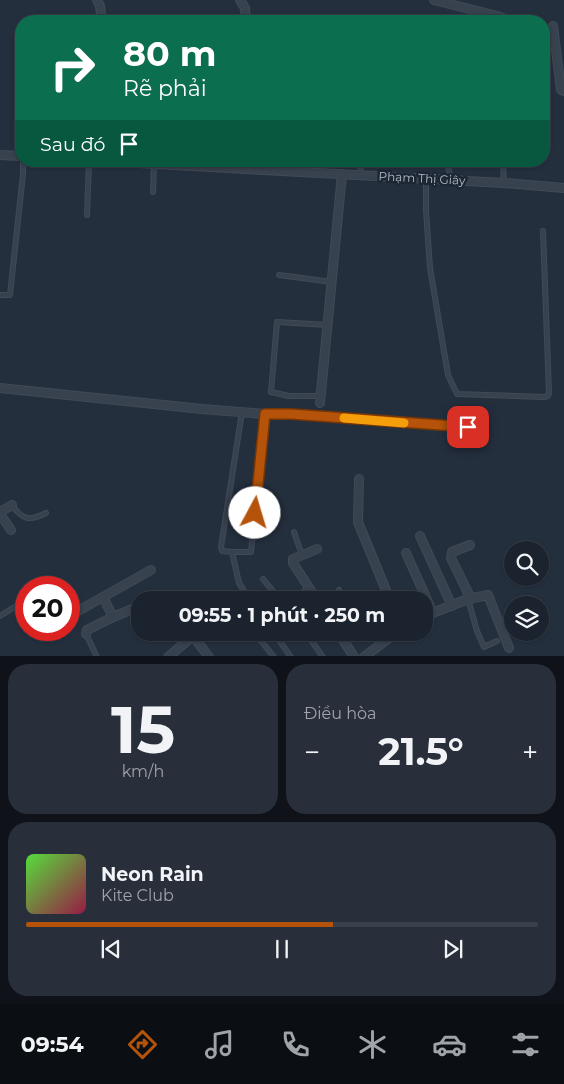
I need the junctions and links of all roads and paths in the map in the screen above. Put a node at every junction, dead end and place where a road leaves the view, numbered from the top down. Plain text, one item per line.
1 (97, 0) edge
2 (240, 0) edge
3 (434, 0) edge
4 (101, 15) edge
5 (246, 15) edge
6 (493, 15) edge
7 (553, 26) dead end
8 (564, 92) edge
9 (0, 155) edge
10 (15, 156) edge
11 (23, 167) edge
12 (89, 167) edge
13 (154, 167) edge
14 (262, 167) edge
15 (361, 167) edge
16 (448, 167) edge
17 (503, 167) edge
18 (342, 174) junction
19 (360, 175) junction
20 (426, 178) junction
21 (451, 180) junction
22 (504, 183) junction
23 (564, 188) edge
24 (153, 192) dead end
25 (87, 215) dead end
26 (543, 231) dead end
27 (279, 274) dead end
28 (332, 282) junction
29 (0, 294) edge
30 (328, 325) junction
31 (0, 388) edge
32 (321, 400) joint
33 (242, 412) junction
34 (265, 414) junction
35 (291, 414) joint
36 (478, 428) dead end
37 (359, 479) dead end
38 (12, 505) joint
39 (0, 513) edge
40 (46, 514) dead end
41 (11, 530) dead end
42 (294, 532) dead end
43 (420, 536) dead end
44 (470, 545) dead end
45 (317, 549) dead end
46 (232, 552) junction
47 (406, 553) dead end
48 (302, 555) junction
49 (151, 570) dead end
50 (263, 579) dead end
51 (309, 588) junction
52 (245, 591) edge
53 (273, 591) edge
54 (304, 591) edge
55 (311, 591) edge
56 (386, 591) edge
57 (423, 591) edge
58 (103, 597) junction
59 (469, 599) junction
60 (452, 606) junction
61 (15, 607) edge
62 (80, 610) edge
63 (131, 610) edge
64 (433, 612) edge
65 (0, 616) edge
66 (113, 617) junction
67 (86, 634) joint
68 (184, 641) edge
69 (197, 641) edge
70 (262, 641) edge
71 (280, 641) edge
72 (312, 641) edge
73 (344, 641) edge
74 (385, 641) edge
75 (498, 641) dead end
76 (509, 648) dead end
77 (97, 656) edge
78 (168, 656) edge
79 (209, 656) edge
80 (274, 656) edge
81 (291, 656) edge
82 (323, 656) edge
83 (354, 656) edge
84 (364, 656) edge

1 - 4 street
2 - 5 street
3 - 6 street
7 - 8 street
9 - 10 street
11 - 29 lane
12 - 25 lane
13 - 24 lane
14 - 18 street, Phạm Thị Giây
15 - 19 lane
16 - 21 lane
17 - 22 lane
18 - 19 street, Phạm Thị Giây
18 - 28 street
19 - 20 street, Phạm Thị Giây
20 - 21 street, Phạm Thị Giây
20 - 26 lane
21 - 22 street, Phạm Thị Giây
22 - 23 street, Phạm Thị Giây
27 - 28 lane
28 - 30 street
30 - 32 street
30 - 32 lane
31 - 33 street
33 - 34 street
33 - 46 lane
34 - 35 street
34 - 46 lane
35 - 36 lane
37 - 56 street
38 - 39 street
38 - 40 lane
39 - 41 street
42 - 48 lane
43 - 60 street
44 - 59 street
45 - 48 street
46 - 52 lane
47 - 57 street
48 - 51 street
49 - 58 street
50 - 53 lane
51 - 54 lane
51 - 55 street
58 - 62 street
58 - 66 street
59 - 60 street
59 - 75 lane
59 - 76 street
60 - 64 street
61 - 65 lane
63 - 66 street
66 - 67 street
67 - 77 lane
68 - 78 street
69 - 79 street
70 - 80 lane
71 - 81 lane
72 - 82 lane
73 - 83 street
74 - 84 street

